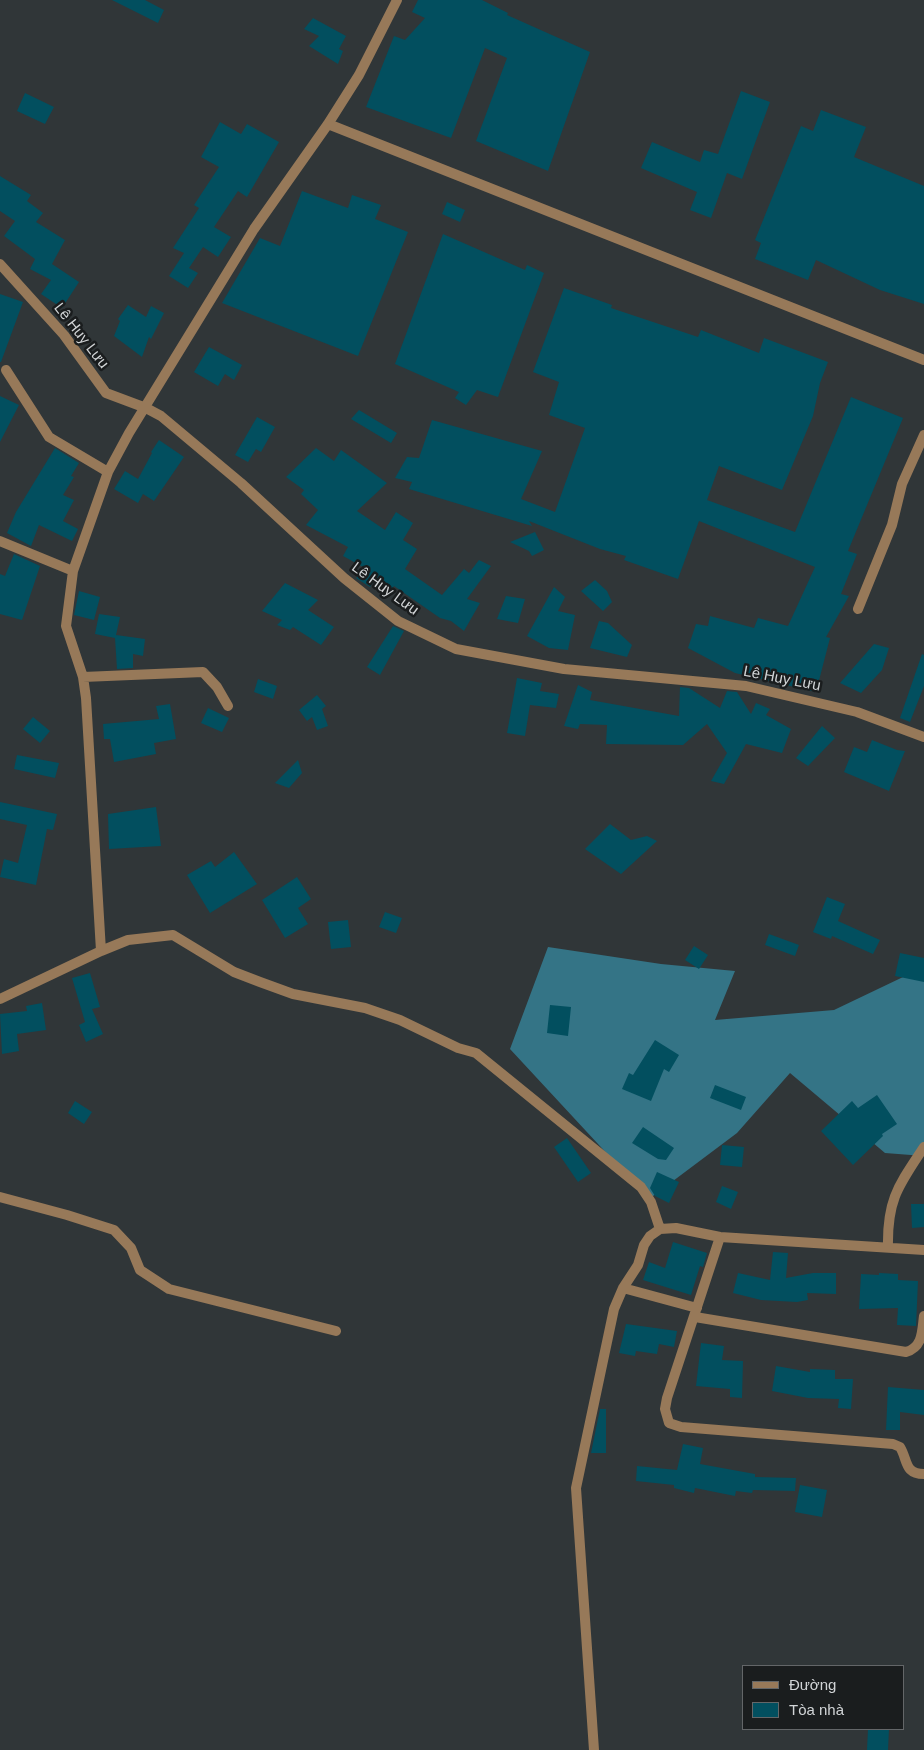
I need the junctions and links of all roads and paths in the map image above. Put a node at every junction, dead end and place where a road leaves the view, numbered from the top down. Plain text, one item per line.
1 (397, 0) edge
2 (328, 124) junction
3 (0, 264) edge
4 (924, 360) edge
5 (6, 370) dead end
6 (146, 408) junction
7 (924, 435) edge
8 (108, 472) junction
9 (0, 542) edge
10 (73, 571) junction
11 (858, 609) dead end
12 (83, 677) junction
13 (228, 706) dead end
14 (924, 736) edge
15 (101, 951) junction
16 (0, 1000) edge
17 (924, 1147) edge
18 (0, 1197) edge
19 (660, 1229) junction
20 (720, 1237) junction
21 (888, 1247) junction
22 (924, 1250) edge
23 (624, 1288) junction
24 (696, 1313) junction
25 (924, 1316) edge
26 (336, 1331) dead end
27 (924, 1474) edge
28 (594, 1750) edge

1 - 2 street
2 - 4 street
2 - 6 street
3 - 6 street, Lê Huy Lưu
5 - 8 street
6 - 8 street
6 - 14 street, Lê Huy Lưu
7 - 11 street
8 - 10 street
9 - 10 street
10 - 12 street
12 - 13 street
12 - 15 street
15 - 16 street
15 - 19 street
17 - 21 street
18 - 26 street
19 - 20 street
19 - 23 street
20 - 21 street
20 - 24 street
21 - 22 street
23 - 24 street
23 - 28 street
24 - 25 street
24 - 27 street

